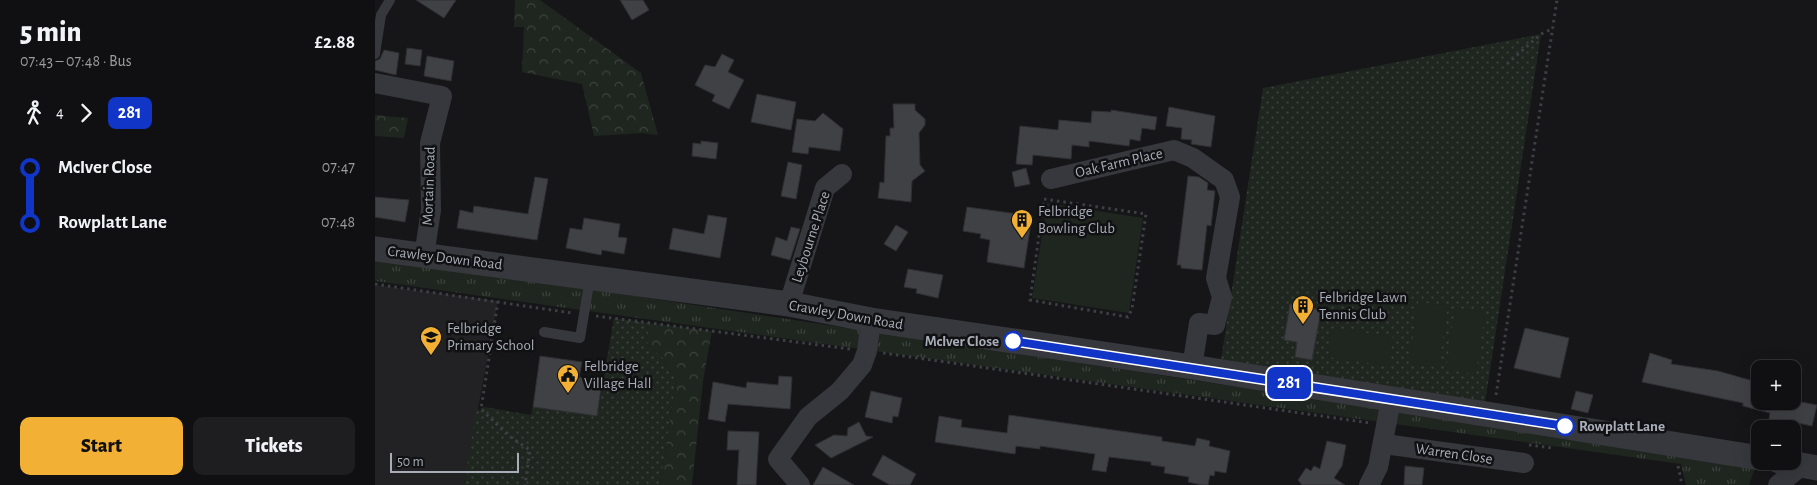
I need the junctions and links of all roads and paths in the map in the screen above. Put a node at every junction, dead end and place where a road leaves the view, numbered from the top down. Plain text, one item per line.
1 (390, 0) edge
2 (1557, 0) edge
3 (1553, 28) junction
4 (375, 54) edge
5 (1507, 64) dead end
6 (375, 84) edge
7 (842, 174) dead end
8 (1051, 179) dead end
9 (375, 249) edge
10 (424, 256) junction
11 (589, 278) junction
12 (375, 284) edge
13 (498, 302) junction
14 (789, 304) junction
15 (1132, 309) joint
16 (584, 314) junction
17 (871, 320) junction
18 (545, 332) dead end
19 (867, 351) junction
20 (1192, 367) junction
21 (1391, 400) junction
22 (1493, 415) junction
23 (1385, 434) junction
24 (1561, 449) dead end
25 (1523, 454) joint
26 (1751, 457) edge
27 (1668, 464) dead end
28 (1678, 465) dead end
29 (1794, 470) edge
30 (525, 485) edge
31 (800, 485) edge
32 (1369, 485) edge
33 (1777, 485) edge

1 - 4 lane
2 - 3 path
3 - 5 path
3 - 22 path
6 - 10 street, Mortain Road
7 - 14 street, Leybourne Place
8 - 20 street, Oak Farm Place
9 - 10 street, Crawley Down Road
10 - 11 street, Crawley Down Road
11 - 14 street, Crawley Down Road
11 - 16 lane
12 - 13 path
13 - 16 path
13 - 30 path
14 - 17 street, Crawley Down Road
15 - 15 path
16 - 18 lane
16 - 19 path
17 - 19 street
17 - 20 street, Crawley Down Road
19 - 23 path
19 - 31 street
20 - 21 street, Crawley Down Road
21 - 22 street, Crawley Down Road
21 - 23 street
22 - 26 street, Crawley Down Road
23 - 25 street, Warren Close
23 - 32 street
24 - 25 path
27 - 28 path
29 - 33 street

